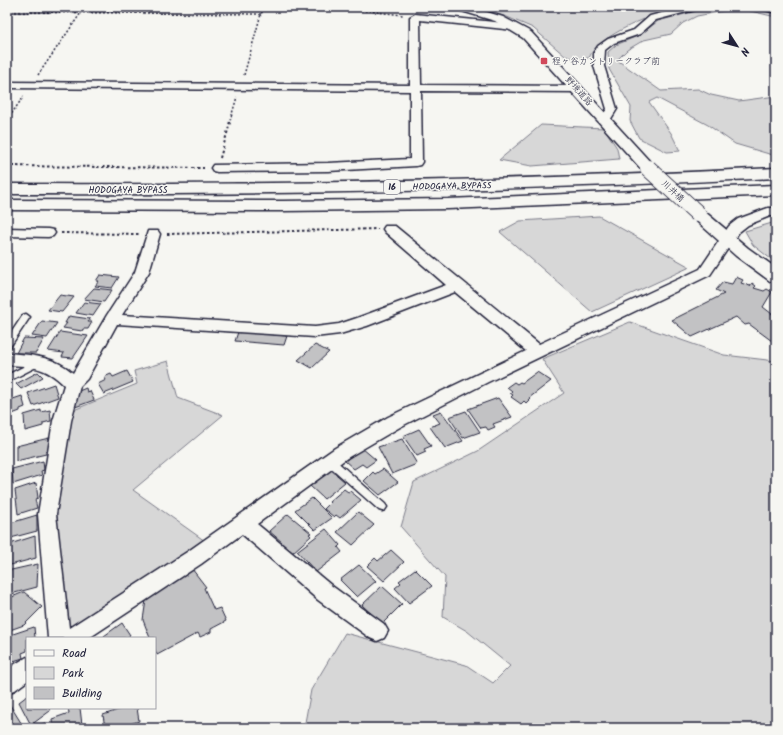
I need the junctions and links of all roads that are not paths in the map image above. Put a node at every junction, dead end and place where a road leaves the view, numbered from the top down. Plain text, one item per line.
1 (459, 7) edge
2 (695, 7) edge
3 (765, 7) edge
4 (776, 10) edge
5 (514, 27) junction
6 (7, 85) edge
7 (417, 88) junction
8 (577, 89) junction
9 (605, 120) junction
10 (217, 168) road end
11 (648, 168) joint
12 (776, 173) edge
13 (7, 189) edge
14 (776, 190) edge
15 (7, 206) edge
16 (776, 212) edge
17 (390, 229) road end
18 (7, 232) edge
19 (48, 233) road end
20 (153, 234) road end
21 (726, 238) junction
22 (776, 278) edge
23 (457, 286) junction
24 (26, 317) dead end
25 (112, 319) junction
26 (7, 345) edge
27 (538, 352) junction
28 (7, 359) edge
29 (41, 361) junction
30 (7, 379) edge
31 (73, 383) junction
32 (330, 461) junction
33 (382, 507) dead end
34 (242, 523) junction
35 (377, 631) dead end
36 (59, 637) edge
37 (73, 637) edge
38 (26, 669) edge
39 (7, 682) edge

1 - 5 street, 野境道路
2 - 9 street
3 - 4 street
5 - 7 street
5 - 8 street, 野境道路
6 - 7 street
7 - 8 street
7 - 10 street
8 - 9 street, 野境道路
9 - 11 street, 野境道路
11 - 21 street, 川井橋, bridge
12 - 13 highway, HODOGAYA BYPASS / 16
14 - 15 highway, HODOGAYA BYPASS / 16
16 - 21 street
17 - 23 street
18 - 19 street
20 - 25 street
21 - 22 street
21 - 27 street
23 - 25 street
23 - 27 street
24 - 26 lane
25 - 31 street
27 - 32 street
28 - 29 street
29 - 30 lane
29 - 31 street
31 - 36 street
32 - 33 lane
32 - 34 street
34 - 35 street
34 - 37 street
38 - 39 street

